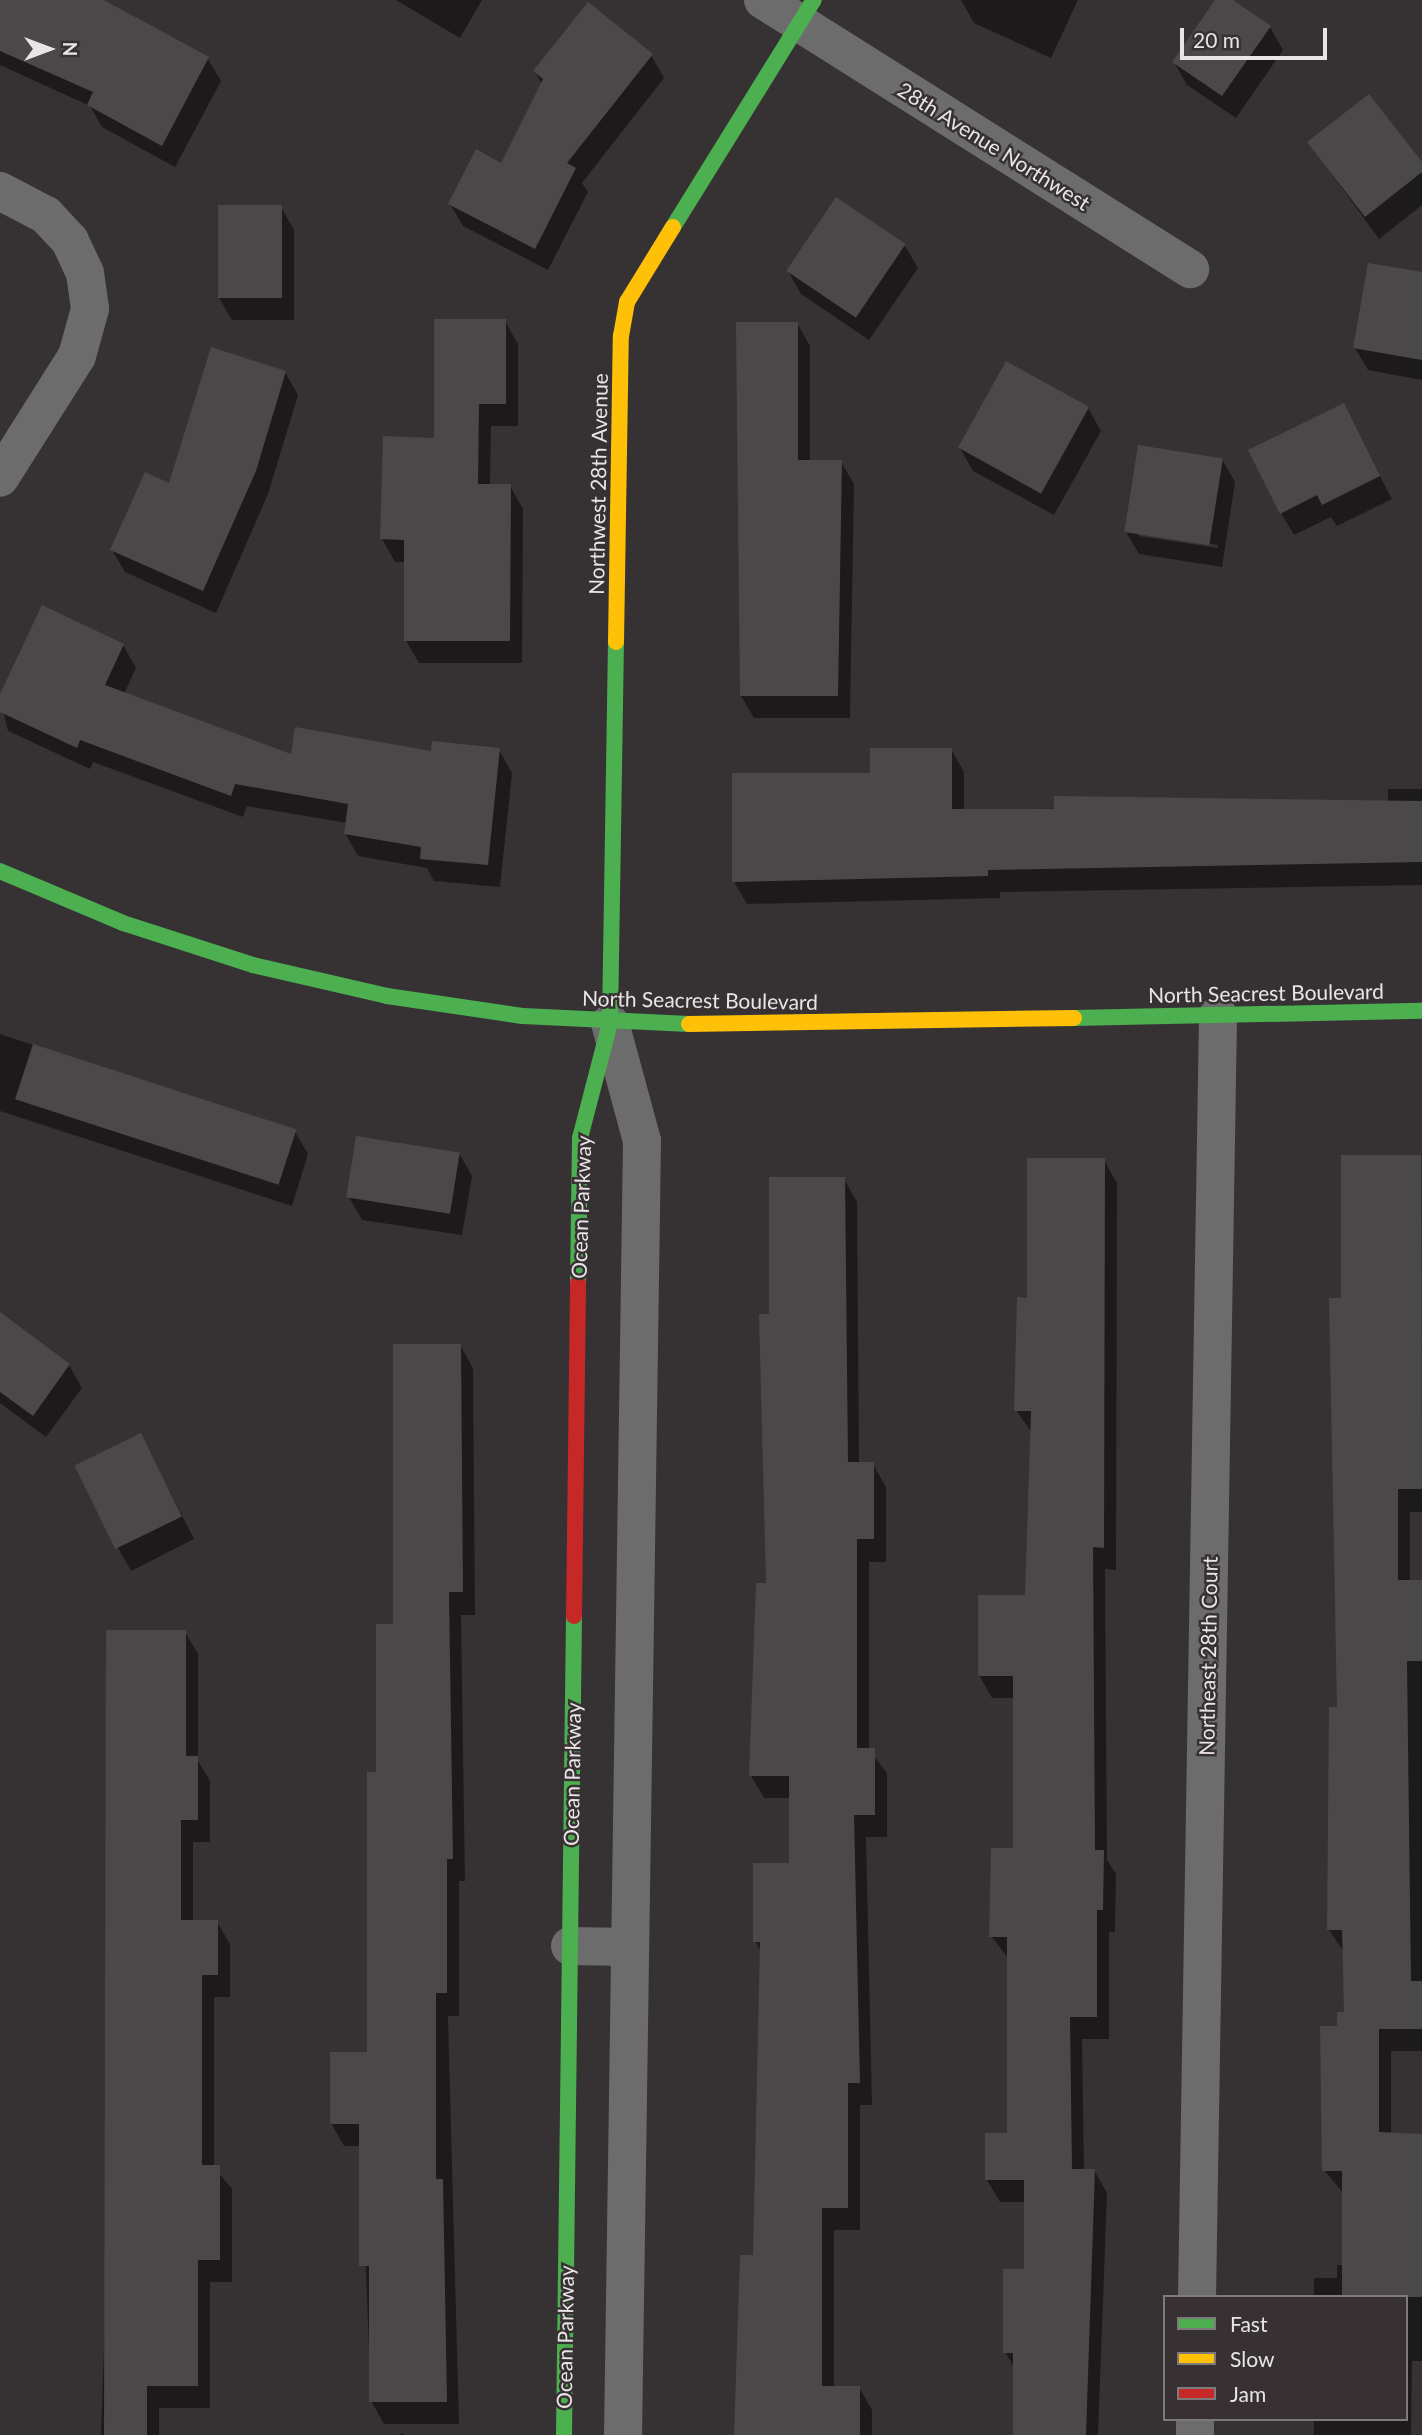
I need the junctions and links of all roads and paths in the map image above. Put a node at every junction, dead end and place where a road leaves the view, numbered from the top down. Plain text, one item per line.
1 (763, 0) edge
2 (806, 11) edge
3 (0, 191) edge
4 (1189, 269) dead end
5 (0, 478) edge
6 (0, 871) edge
7 (1422, 1011) edge
8 (1218, 1015) junction
9 (610, 1023) junction
10 (570, 1946) junction
11 (630, 1947) junction
12 (1197, 2295) edge
13 (564, 2435) edge
14 (623, 2435) edge

1 - 2 street, 28th Avenue Northwest
2 - 4 street, 28th Avenue Northwest
2 - 9 street, Northwest 28th Avenue
3 - 5 street
6 - 9 street, North Seacrest Boulevard
7 - 8 street, North Seacrest Boulevard
8 - 9 street, North Seacrest Boulevard
8 - 12 street, Northeast 28th Court
9 - 10 street, Ocean Parkway
9 - 11 street
10 - 11 street
10 - 13 street, Ocean Parkway
11 - 14 street

